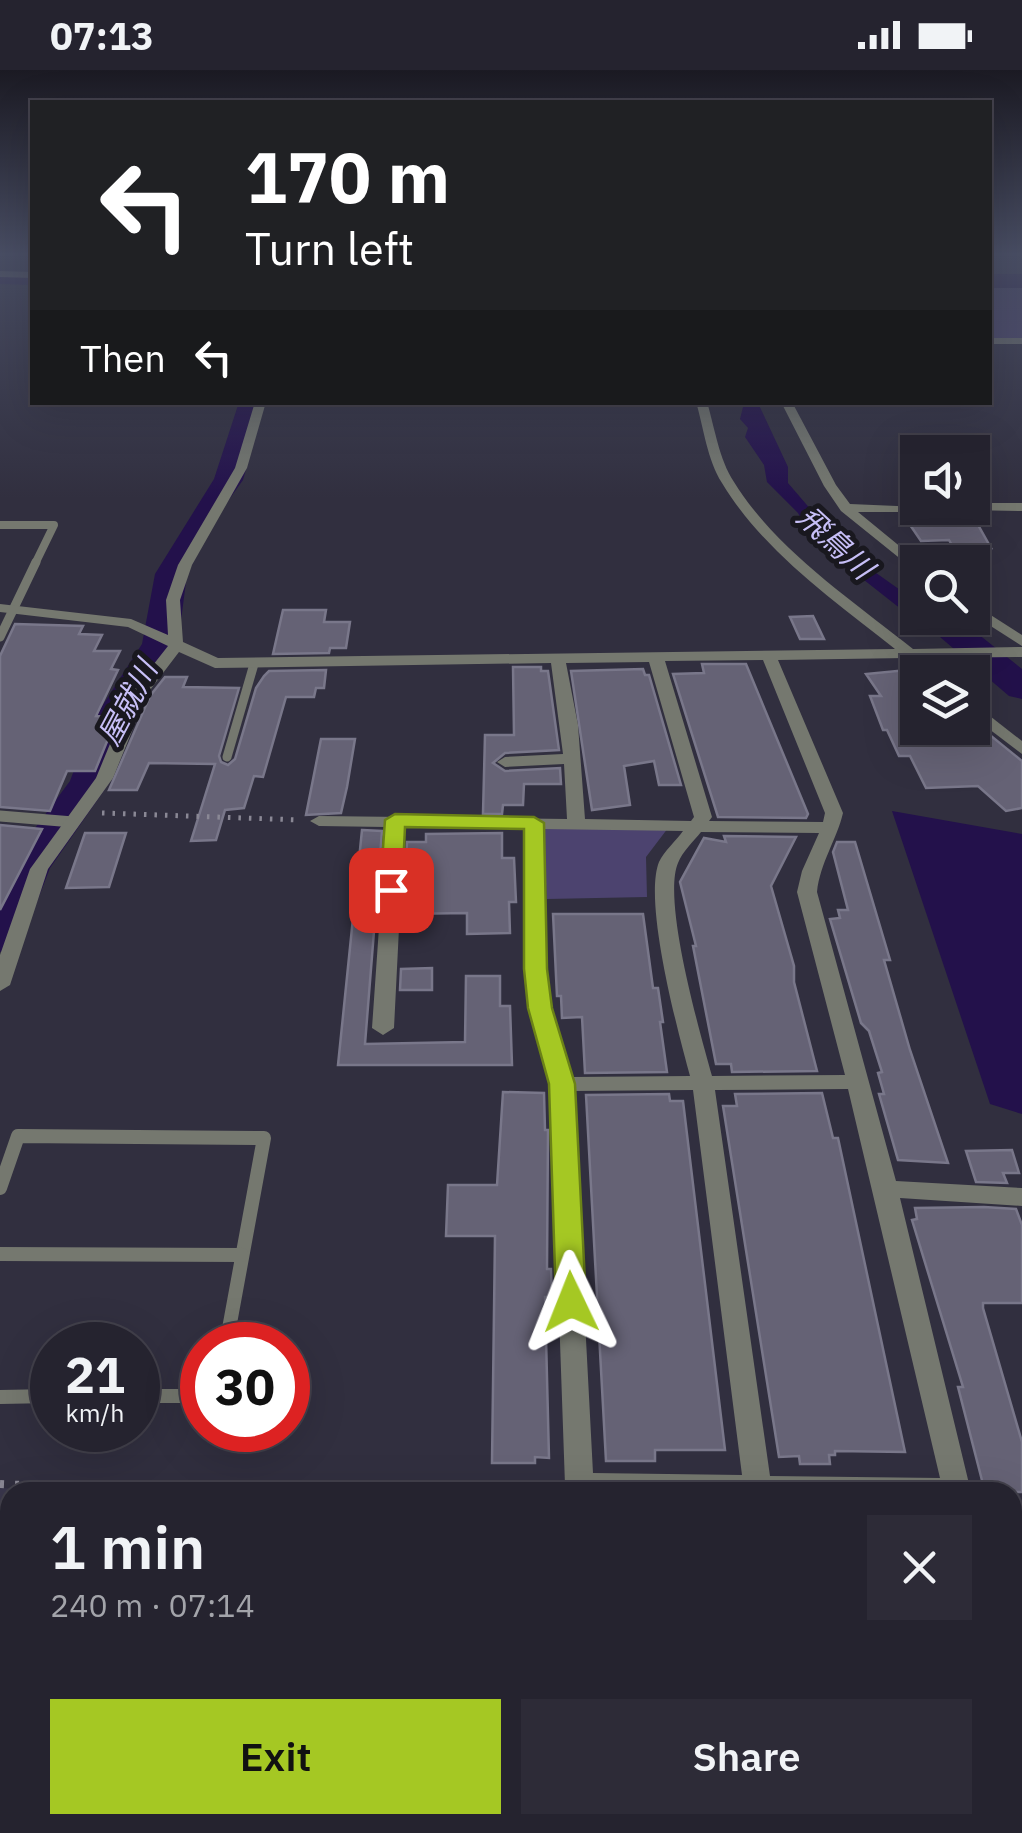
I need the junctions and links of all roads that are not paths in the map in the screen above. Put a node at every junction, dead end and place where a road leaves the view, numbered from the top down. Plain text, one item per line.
1 (992, 341) edge
2 (1022, 341) edge
3 (259, 405) edge
4 (701, 405) edge
5 (788, 405) edge
6 (990, 507) edge
7 (1022, 507) edge
8 (846, 508) junction
9 (900, 508) edge
10 (0, 525) edge
11 (900, 553) edge
12 (8, 609) edge
13 (990, 622) edge
14 (0, 638) edge
15 (168, 640) junction
16 (1021, 649) edge
17 (913, 652) junction
18 (916, 655) edge
19 (769, 657) junction
20 (656, 658) junction
21 (558, 660) junction
22 (254, 664) junction
23 (990, 722) edge
24 (1022, 749) edge
25 (226, 757) dead end
26 (572, 760) junction
27 (505, 762) dead end
28 (0, 816) edge
29 (69, 819) junction
30 (318, 820) road end
31 (395, 820) junction
32 (576, 822) junction
33 (534, 823) junction
34 (695, 825) junction
35 (832, 828) junction
36 (0, 984) edge
37 (382, 1028) dead end
38 (857, 1082) junction
39 (703, 1083) junction
40 (562, 1084) junction
41 (0, 1188) edge
42 (886, 1189) junction
43 (1022, 1196) edge
44 (0, 1254) edge
45 (242, 1255) junction
46 (230, 1322) edge
47 (0, 1396) edge
48 (30, 1396) edge
49 (578, 1482) edge
50 (757, 1482) edge
51 (955, 1482) edge

1 - 2 street
3 - 15 street
4 - 17 street
5 - 8 street
6 - 7 street
8 - 9 street
8 - 11 street
10 - 12 lane
12 - 14 lane
12 - 15 street
13 - 16 street
15 - 22 street
15 - 29 street
16 - 17 street
17 - 18 street
17 - 19 street
19 - 20 street
19 - 35 street
20 - 21 street
20 - 34 street
21 - 22 street
21 - 26 street
22 - 25 lane
23 - 24 street
26 - 27 street
26 - 32 street
28 - 29 lane
29 - 36 street
30 - 31 street
31 - 33 street
31 - 37 street
32 - 33 street
32 - 34 street
33 - 40 street
34 - 35 street
34 - 39 street
35 - 38 street
38 - 39 street
38 - 42 street
39 - 40 street
39 - 50 street
40 - 49 street
41 - 45 lane
42 - 43 street
42 - 51 street
44 - 45 lane
45 - 46 lane
47 - 48 lane

